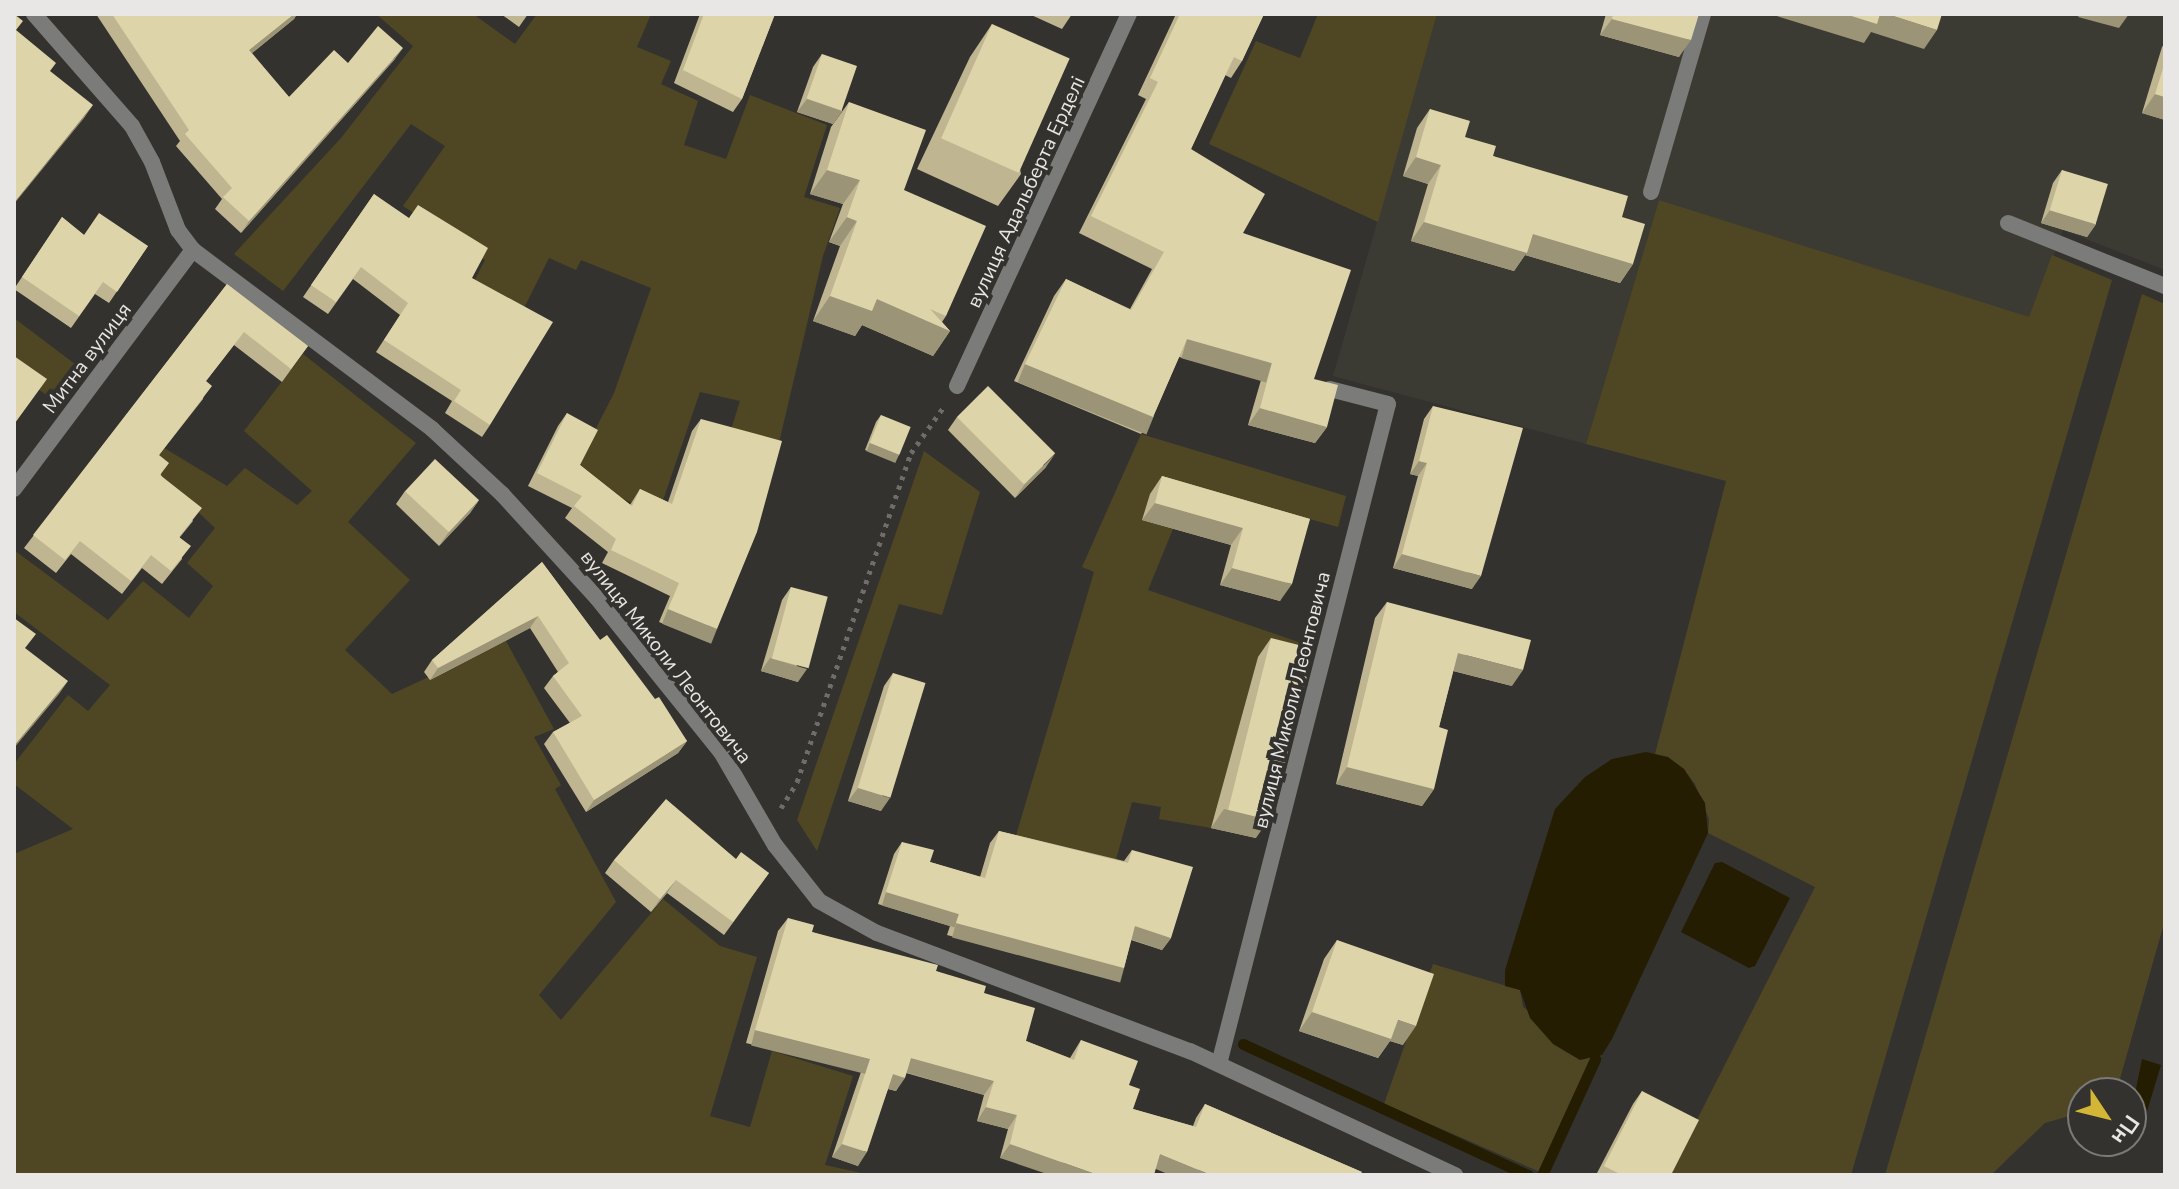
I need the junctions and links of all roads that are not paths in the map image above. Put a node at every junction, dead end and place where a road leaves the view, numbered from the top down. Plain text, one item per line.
1 (34, 14) edge
2 (1129, 14) edge
3 (1703, 14) edge
4 (1651, 192) dead end
5 (2008, 223) dead end
6 (193, 250) junction
7 (2165, 286) edge
8 (957, 386) road end
9 (1330, 389) edge
10 (14, 489) edge
11 (1219, 1064) junction
12 (1455, 1175) edge

1 - 6 street
2 - 8 street, вулиця Адальберта Ерделі
3 - 4 street
5 - 7 street
6 - 10 street, Митна вулиця
6 - 11 street, вулиця Миколи Леонтовича
9 - 11 street, вулиця Миколи Леонтовича
11 - 12 street, вулиця Миколи Леонтовича

